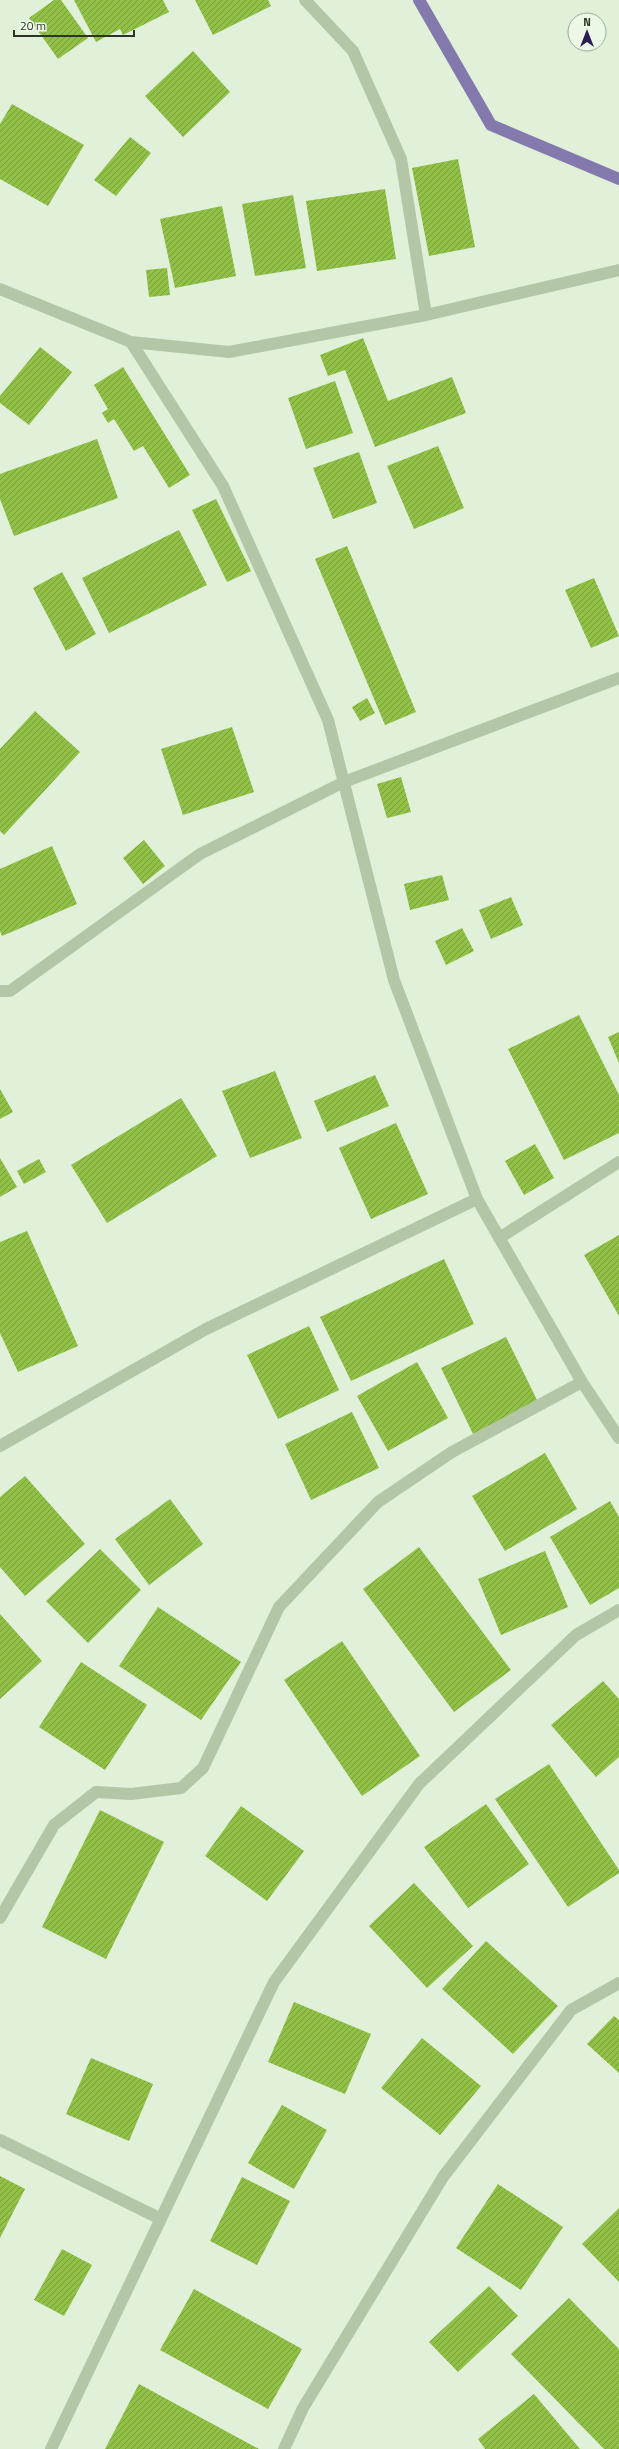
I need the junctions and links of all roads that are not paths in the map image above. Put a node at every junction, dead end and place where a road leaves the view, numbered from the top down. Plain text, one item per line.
1 (305, 0) edge
2 (619, 270) edge
3 (0, 288) edge
4 (426, 315) junction
5 (132, 342) junction
6 (619, 678) edge
7 (344, 782) junction
8 (0, 991) edge
9 (619, 1162) edge
10 (477, 1199) junction
11 (499, 1238) junction
12 (582, 1382) junction
13 (619, 1438) edge
14 (0, 1446) edge
15 (619, 1610) edge
16 (0, 1918) edge
17 (619, 1983) edge
18 (0, 2140) edge
19 (161, 2219) junction
20 (51, 2449) edge
21 (284, 2449) edge

1 - 4 street
2 - 4 street
3 - 5 street
4 - 5 street
5 - 7 street
6 - 7 street
7 - 8 street
7 - 10 street
9 - 11 street
10 - 11 street
10 - 14 street
11 - 12 street
12 - 13 street
12 - 16 street
15 - 19 street
17 - 21 street
18 - 19 street
19 - 20 street

